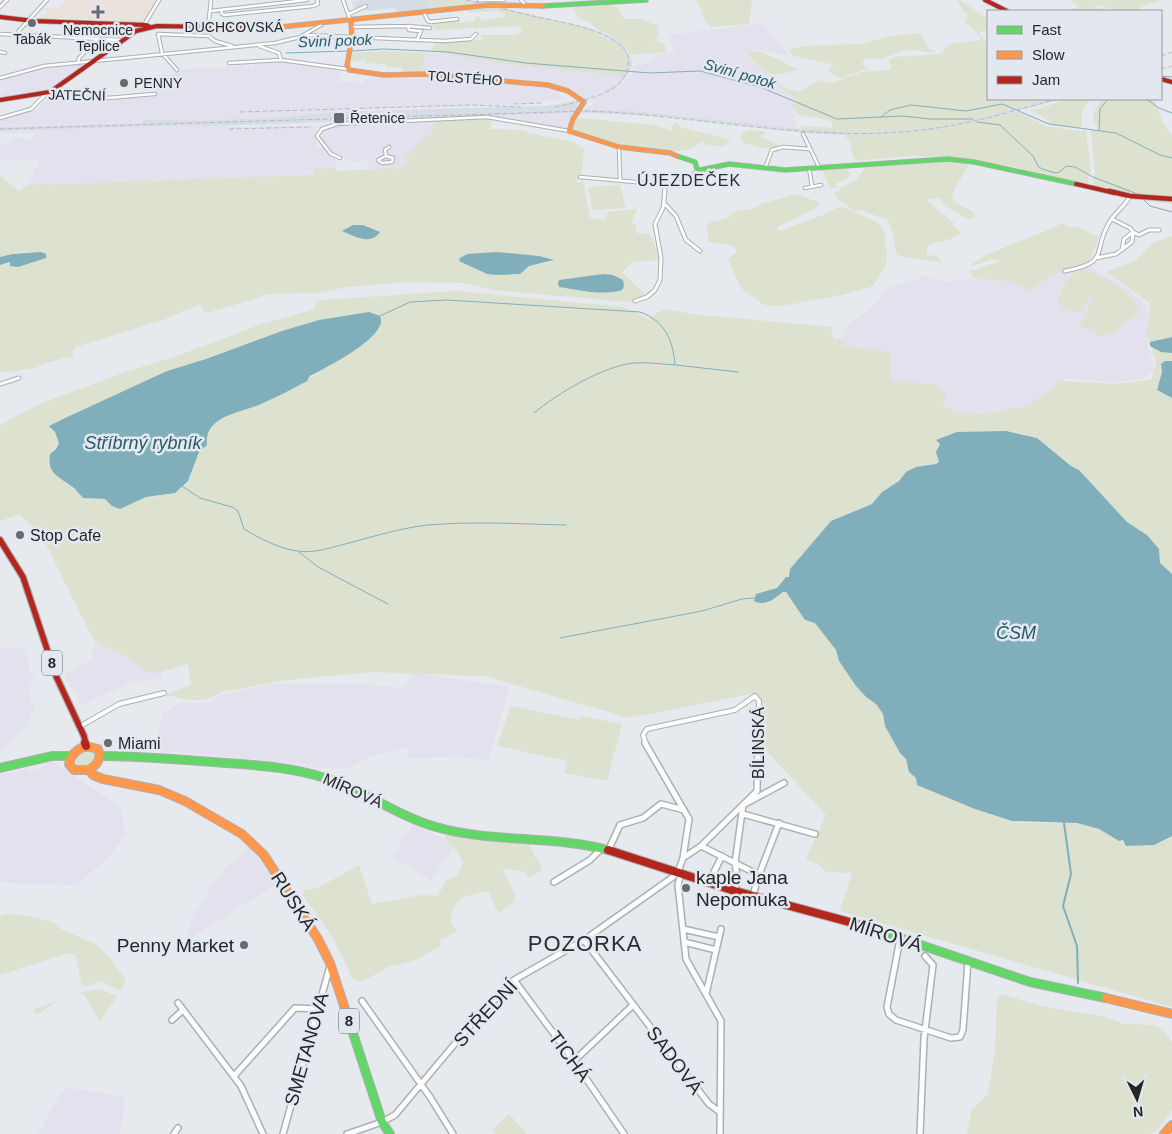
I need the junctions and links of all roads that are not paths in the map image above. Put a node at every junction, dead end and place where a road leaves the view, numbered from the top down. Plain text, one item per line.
1 (47, 0) edge
2 (159, 0) edge
3 (212, 0) edge
4 (307, 0) edge
5 (317, 0) edge
6 (343, 0) edge
7 (479, 0) edge
8 (504, 0) edge
9 (646, 0) edge
10 (985, 0) edge
11 (6, 1) edge
12 (630, 1) edge
13 (0, 2) edge
14 (522, 3) edge
15 (0, 7) edge
16 (220, 10) junction
17 (347, 10) junction
18 (1005, 10) edge
19 (210, 11) junction
20 (424, 13) junction
21 (349, 14) junction
22 (0, 17) edge
23 (457, 19) dead end
24 (29, 20) junction
25 (321, 25) junction
26 (352, 25) junction
27 (144, 26) junction
28 (408, 26) junction
29 (208, 28) junction
30 (430, 28) dead end
31 (0, 34) edge
32 (16, 34) junction
33 (476, 34) dead end
34 (305, 35) junction
35 (352, 37) junction
36 (98, 38) junction
37 (123, 40) junction
38 (417, 40) junction
39 (257, 45) junction
40 (234, 47) junction
41 (0, 52) edge
42 (5, 53) dead end
43 (163, 54) junction
44 (280, 60) junction
45 (95, 61) junction
46 (78, 63) junction
47 (229, 63) dead end
48 (347, 69) junction
49 (177, 70) dead end
50 (0, 78) edge
51 (48, 93) junction
52 (155, 94) dead end
53 (0, 100) edge
54 (0, 118) edge
55 (569, 131) junction
56 (803, 134) dead end
57 (619, 146) junction
58 (389, 147) dead end
59 (810, 149) junction
60 (386, 156) junction
61 (340, 158) dead end
62 (819, 167) junction
63 (765, 168) junction
64 (809, 168) junction
65 (698, 170) junction
66 (580, 177) dead end
67 (620, 180) junction
68 (821, 184) dead end
69 (665, 186) junction
70 (812, 186) junction
71 (805, 188) dead end
72 (1128, 199) junction
73 (1172, 199) edge
74 (664, 203) junction
75 (1112, 219) junction
76 (1159, 230) dead end
77 (1133, 232) junction
78 (700, 250) dead end
79 (1122, 250) junction
80 (1096, 258) junction
81 (1065, 271) dead end
82 (635, 301) dead end
83 (19, 378) dead end
84 (0, 384) edge
85 (0, 540) edge
86 (164, 693) dead end
87 (80, 727) junction
88 (86, 746) junction
89 (71, 756) junction
90 (100, 756) junction
91 (0, 768) edge
92 (89, 770) junction
93 (784, 783) dead end
94 (743, 805) junction
95 (684, 810) junction
96 (743, 814) junction
97 (779, 823) junction
98 (815, 834) dead end
99 (701, 846) junction
100 (601, 848) junction
101 (608, 850) junction
102 (722, 856) junction
103 (683, 858) junction
104 (735, 863) junction
105 (679, 872) junction
106 (758, 875) junction
107 (554, 882) dead end
108 (709, 882) junction
109 (735, 891) junction
110 (753, 896) junction
111 (721, 928) dead end
112 (683, 929) junction
113 (719, 937) junction
114 (901, 938) junction
115 (584, 940) junction
116 (684, 942) junction
117 (716, 950) junction
118 (925, 956) dead end
119 (968, 961) junction
120 (330, 964) junction
121 (514, 980) junction
122 (706, 994) junction
123 (362, 1001) dead end
124 (178, 1003) dead end
125 (633, 1005) junction
126 (318, 1008) junction
127 (183, 1010) junction
128 (1170, 1014) edge
129 (172, 1020) dead end
130 (1172, 1021) edge
131 (925, 1029) junction
132 (574, 1062) junction
133 (234, 1076) junction
134 (420, 1085) junction
135 (720, 1112) junction
136 (382, 1122) junction
137 (1172, 1125) edge
138 (178, 1128) dead end
139 (174, 1134) edge
140 (263, 1134) edge
141 (282, 1134) edge
142 (347, 1134) edge
143 (390, 1134) edge
144 (453, 1134) edge
145 (624, 1134) edge
146 (720, 1134) edge
147 (920, 1134) edge
148 (1164, 1134) edge

1 - 24 street
2 - 27 street
3 - 19 street
4 - 16 street
5 - 16 street
6 - 17 street
7 - 8 street
9 - 12 street, DUCHCOVSKÁ
10 - 18 street
11 - 13 street
11 - 15 street
12 - 14 street, DUCHCOVSKÁ
14 - 20 street, DUCHCOVSKÁ
16 - 19 street
17 - 21 street
17 - 21 street
19 - 29 street
20 - 23 street
20 - 26 street, DUCHCOVSKÁ
21 - 26 street
22 - 24 street, DUCHCOVSKÁ
24 - 27 street, DUCHCOVSKÁ
24 - 32 street
25 - 26 street, DUCHCOVSKÁ
25 - 29 street, DUCHCOVSKÁ
25 - 34 street
26 - 28 street
26 - 35 street
27 - 29 street, DUCHCOVSKÁ
27 - 37 street
28 - 30 street
28 - 38 street
31 - 32 street
32 - 36 street
33 - 38 street
34 - 35 street
34 - 39 street
35 - 38 street
35 - 48 street
36 - 37 street
36 - 46 street
37 - 45 street
39 - 40 street
39 - 44 street
40 - 43 street
40 - 43 street
41 - 42 street
43 - 45 street
43 - 49 street
44 - 47 street
44 - 48 street
45 - 46 street
45 - 51 street
46 - 50 street
48 - 55 street, TOLSTÉHO
51 - 52 street, JATEČNÍ
51 - 53 street, JATEČNÍ
51 - 54 street
55 - 57 street
55 - 61 street
56 - 59 street
57 - 65 street
57 - 67 street
58 - 60 street
59 - 62 street
59 - 63 street
60 - 60 street
62 - 64 street
62 - 72 street
63 - 64 street
63 - 65 street
64 - 70 street
65 - 69 street
66 - 67 street
67 - 69 street
68 - 70 street
69 - 74 street
70 - 71 street
72 - 73 street
72 - 75 street
74 - 78 street
74 - 82 street
75 - 77 street
75 - 80 street
76 - 77 street
77 - 79 street
77 - 79 street
79 - 80 street
80 - 81 street
83 - 84 street
85 - 87 street, 8
86 - 87 street
87 - 88 street, 8
88 - 89 street
88 - 90 street
89 - 91 street
89 - 92 street, 8
90 - 92 street
90 - 100 street, MÍROVÁ
92 - 120 street, RUSKÁ / 8
93 - 94 street
94 - 95 street, BÍLINSKÁ
94 - 96 street
94 - 99 street, BÍLINSKÁ
95 - 101 street
95 - 103 street
96 - 97 street
96 - 104 street
97 - 98 street
97 - 106 street
99 - 102 street
99 - 103 street, BÍLINSKÁ
100 - 101 street, MÍROVÁ
100 - 107 street
101 - 105 street, MÍROVÁ
102 - 104 street
102 - 108 street
103 - 105 street
104 - 106 street
104 - 109 street
105 - 108 street, MÍROVÁ
105 - 112 street
105 - 115 street, STŘEDNÍ
106 - 110 street
108 - 109 street, MÍROVÁ
109 - 110 street, MÍROVÁ
110 - 114 street, MÍROVÁ
111 - 113 street
112 - 113 street
112 - 116 street
113 - 117 street
114 - 119 street, MÍROVÁ
114 - 131 street
115 - 121 street, STŘEDNÍ
115 - 125 street, SADOVÁ
116 - 117 street
116 - 122 street
117 - 122 street
118 - 131 street
119 - 128 street, MÍROVÁ
119 - 131 street
120 - 126 street, SMETANOVA
120 - 136 street, RUSKÁ / 8
121 - 132 street, TICHÁ
121 - 134 street, STŘEDNÍ
122 - 135 street
123 - 134 street
124 - 127 street
125 - 132 street
125 - 135 street, SADOVÁ
126 - 133 street
126 - 141 street, SMETANOVA
127 - 129 street
127 - 133 street
128 - 130 street
131 - 147 street
132 - 145 street, TICHÁ
133 - 140 street
134 - 136 street, STŘEDNÍ
134 - 144 street
135 - 146 street
136 - 142 street, STŘEDNÍ
136 - 143 street, RUSKÁ / 8
137 - 148 street
138 - 139 street

